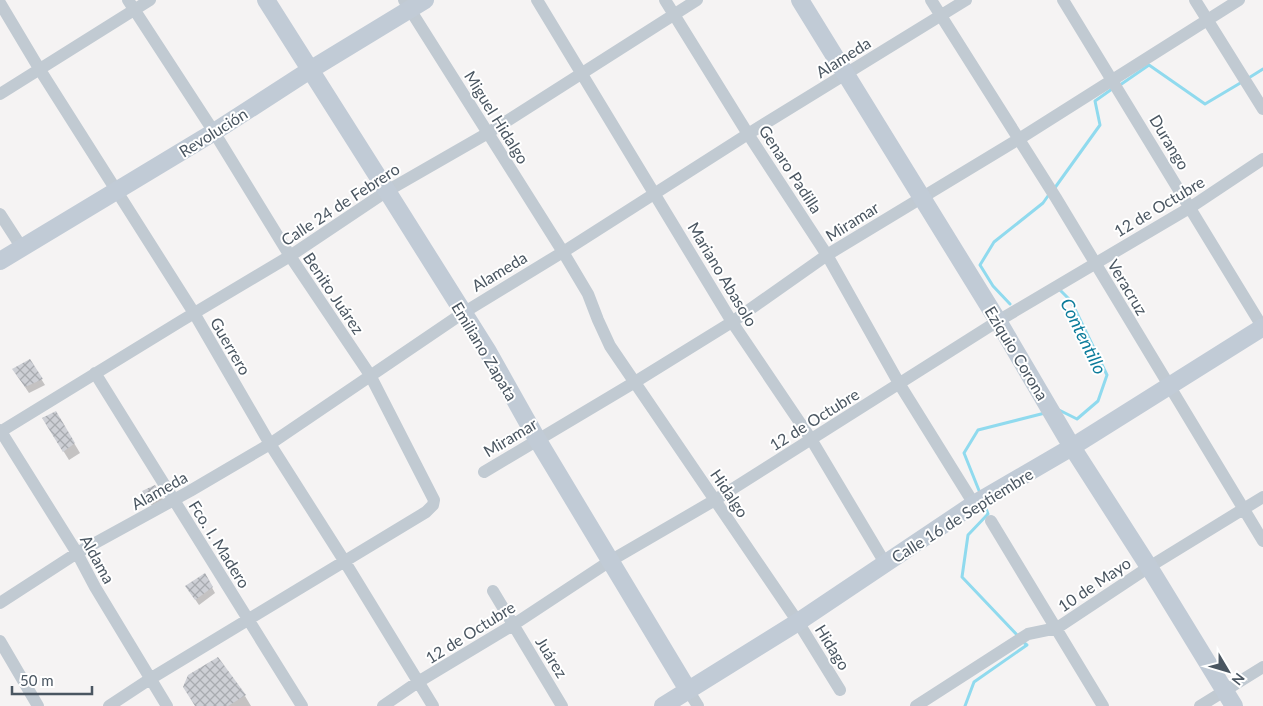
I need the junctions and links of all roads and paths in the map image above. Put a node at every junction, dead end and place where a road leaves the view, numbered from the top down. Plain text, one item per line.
1 (150, 0) edge
2 (266, 0) edge
3 (537, 0) edge
4 (665, 0) edge
5 (697, 0) edge
6 (800, 0) edge
7 (931, 0) edge
8 (966, 0) edge
9 (1063, 0) edge
10 (1195, 0) edge
11 (1239, 0) edge
12 (0, 3) edge
13 (413, 3) edge
14 (131, 5) edge
15 (674, 15) junction
16 (941, 16) junction
17 (1207, 20) junction
18 (40, 70) junction
19 (310, 70) junction
20 (583, 73) junction
21 (847, 74) junction
22 (1113, 79) junction
23 (0, 94) edge
24 (1263, 109) edge
25 (214, 132) junction
26 (488, 133) junction
27 (748, 134) junction
28 (1019, 139) junction
29 (1263, 159) edge
30 (117, 191) junction
31 (387, 191) junction
32 (656, 194) junction
33 (921, 197) junction
34 (1191, 207) junction
35 (0, 214) edge
36 (22, 248) junction
37 (564, 252) junction
38 (290, 256) junction
39 (827, 256) junction
40 (0, 261) edge
41 (1096, 263) junction
42 (194, 313) junction
43 (463, 313) junction
44 (732, 322) junction
45 (998, 322) junction
46 (1263, 327) edge
47 (95, 373) junction
48 (370, 375) junction
49 (635, 382) junction
50 (900, 385) junction
51 (1168, 387) junction
52 (0, 431) edge
53 (537, 439) junction
54 (812, 439) junction
55 (270, 444) junction
56 (1072, 447) junction
57 (484, 472) dead end
58 (1263, 497) edge
59 (174, 500) junction
60 (715, 500) junction
61 (982, 500) junction
62 (1243, 509) junction
63 (991, 521) dead end
64 (1263, 541) edge
65 (77, 553) junction
66 (610, 561) junction
67 (345, 562) junction
68 (884, 563) junction
69 (1149, 567) junction
70 (492, 591) dead end
71 (0, 603) edge
72 (250, 620) junction
73 (798, 622) junction
74 (512, 625) junction
75 (1057, 628) junction
76 (0, 642) edge
77 (1263, 667) edge
78 (150, 679) junction
79 (418, 682) junction
80 (688, 690) junction
81 (840, 690) dead end
82 (1225, 690) junction
83 (113, 703) edge
84 (38, 706) edge
85 (167, 706) edge
86 (302, 706) edge
87 (383, 706) edge
88 (433, 706) edge
89 (562, 706) edge
90 (663, 706) edge
91 (698, 706) edge
92 (916, 706) edge
93 (1103, 706) edge
94 (1200, 706) edge
95 (1234, 706) edge

1 - 14 street
2 - 19 street, Emiliano Zapata
3 - 20 street, Mariano Abasolo
4 - 15 street, Genaro Padilla
5 - 15 street, Calle 24 de Febrero
6 - 21 street, Eziquio Corona
7 - 16 street, Veracruz
8 - 16 street, Alameda
9 - 22 street, Durango
10 - 17 street
11 - 17 street, Miramar
12 - 18 street, Guerrero
13 - 19 street, Revolución
13 - 26 street, Miguel Hidalgo
14 - 18 street
14 - 25 street, Benito Juárez
15 - 20 street, Calle 24 de Febrero
15 - 27 street, Genaro Padilla
16 - 21 street, Alameda
16 - 28 street, Veracruz
17 - 22 street, Miramar
17 - 24 street
18 - 23 street
18 - 30 street, Guerrero
19 - 25 street, Revolución
19 - 31 street, Emiliano Zapata
20 - 26 street, Calle 24 de Febrero
20 - 32 street, Mariano Abasolo
21 - 27 street, Alameda
21 - 33 street, Eziquio Corona
22 - 28 street, Miramar
22 - 34 street, Durango
25 - 30 street, Revolución
25 - 38 street, Benito Juárez
26 - 31 street, Calle 24 de Febrero
26 - 37 street, Miguel Hidalgo
27 - 32 street, Alameda
27 - 39 street, Genaro Padilla
28 - 33 street, Miramar
28 - 41 street, Veracruz
29 - 34 street, 12 de Octubre
30 - 36 street, Revolución
30 - 42 street, Guerrero
31 - 38 street, Calle 24 de Febrero
31 - 43 street, Emiliano Zapata
32 - 37 street, Alameda
32 - 44 street, Mariano Abasolo
33 - 39 street, Miramar
33 - 45 street, Eziquio Corona
34 - 41 street, 12 de Octubre
34 - 46 street, Durango
35 - 36 street
36 - 40 street, Revolución
37 - 43 street, Alameda
37 - 49 street, Miguel Hidalgo
38 - 42 street, Calle 24 de Febrero
38 - 48 street, Benito Juárez
39 - 44 street, Miramar
39 - 50 street, Genaro Padilla
41 - 45 street, 12 de Octubre
41 - 51 street, Veracruz
42 - 47 street, Calle 24 de Febrero
42 - 55 street, Guerrero
43 - 48 street, Alameda
43 - 53 street, Emiliano Zapata
44 - 49 street, Miramar
44 - 54 street, Mariano Abasolo
45 - 50 street, 12 de Octubre
45 - 56 street, Eziquio Corona
46 - 51 street, Calle 16 de Septiembre
47 - 52 street, Calle 24 de Febrero
47 - 59 street, Fco. I. Madero
48 - 55 street, Alameda
48 - 67 street
49 - 53 street, Miramar
49 - 60 street, Hidalgo
50 - 54 street, 12 de Octubre
50 - 61 street, Genaro Padilla
51 - 56 street, Calle 16 de Septiembre
51 - 62 street, Veracruz
52 - 65 street, Aldama
53 - 57 street, Miramar
53 - 66 street, Emiliano Zapata
54 - 60 street, 12 de Octubre
54 - 68 street, Mariano Abasolo
55 - 59 street, Alameda
55 - 67 street, Guerrero
56 - 61 street, Calle 16 de Septiembre
56 - 69 street, Eziquio Corona
58 - 62 street, 10 de Mayo
59 - 65 street, Alameda
59 - 72 street, Fco. I. Madero
60 - 66 street, 12 de Octubre
60 - 73 street, Hidalgo
61 - 68 street, Calle 16 de Septiembre
62 - 64 street, Veracruz
62 - 69 street, 10 de Mayo
63 - 75 street
65 - 71 street, Alameda
65 - 78 street, Aldama
66 - 74 street, 12 de Octubre
66 - 80 street, Emiliano Zapata
67 - 72 street
67 - 79 street, Guerrero
68 - 73 street, Calle 16 de Septiembre
69 - 75 street, 10 de Mayo
69 - 82 street, Eziquio Corona
70 - 74 street, Juárez
72 - 78 street
72 - 86 street, Fco. I. Madero
73 - 80 street, Calle 16 de Septiembre
73 - 81 street, Hidago
74 - 79 street, 12 de Octubre
74 - 89 street, Juárez
75 - 92 street, 10 de Mayo
75 - 93 street
76 - 84 street
77 - 82 street
78 - 83 street
78 - 85 street, Aldama
79 - 87 street, 12 de Octubre
79 - 88 street, Guerrero
80 - 90 street, Calle 16 de Septiembre
80 - 91 street, Emiliano Zapata
82 - 94 street
82 - 95 street, Eziquio Corona

